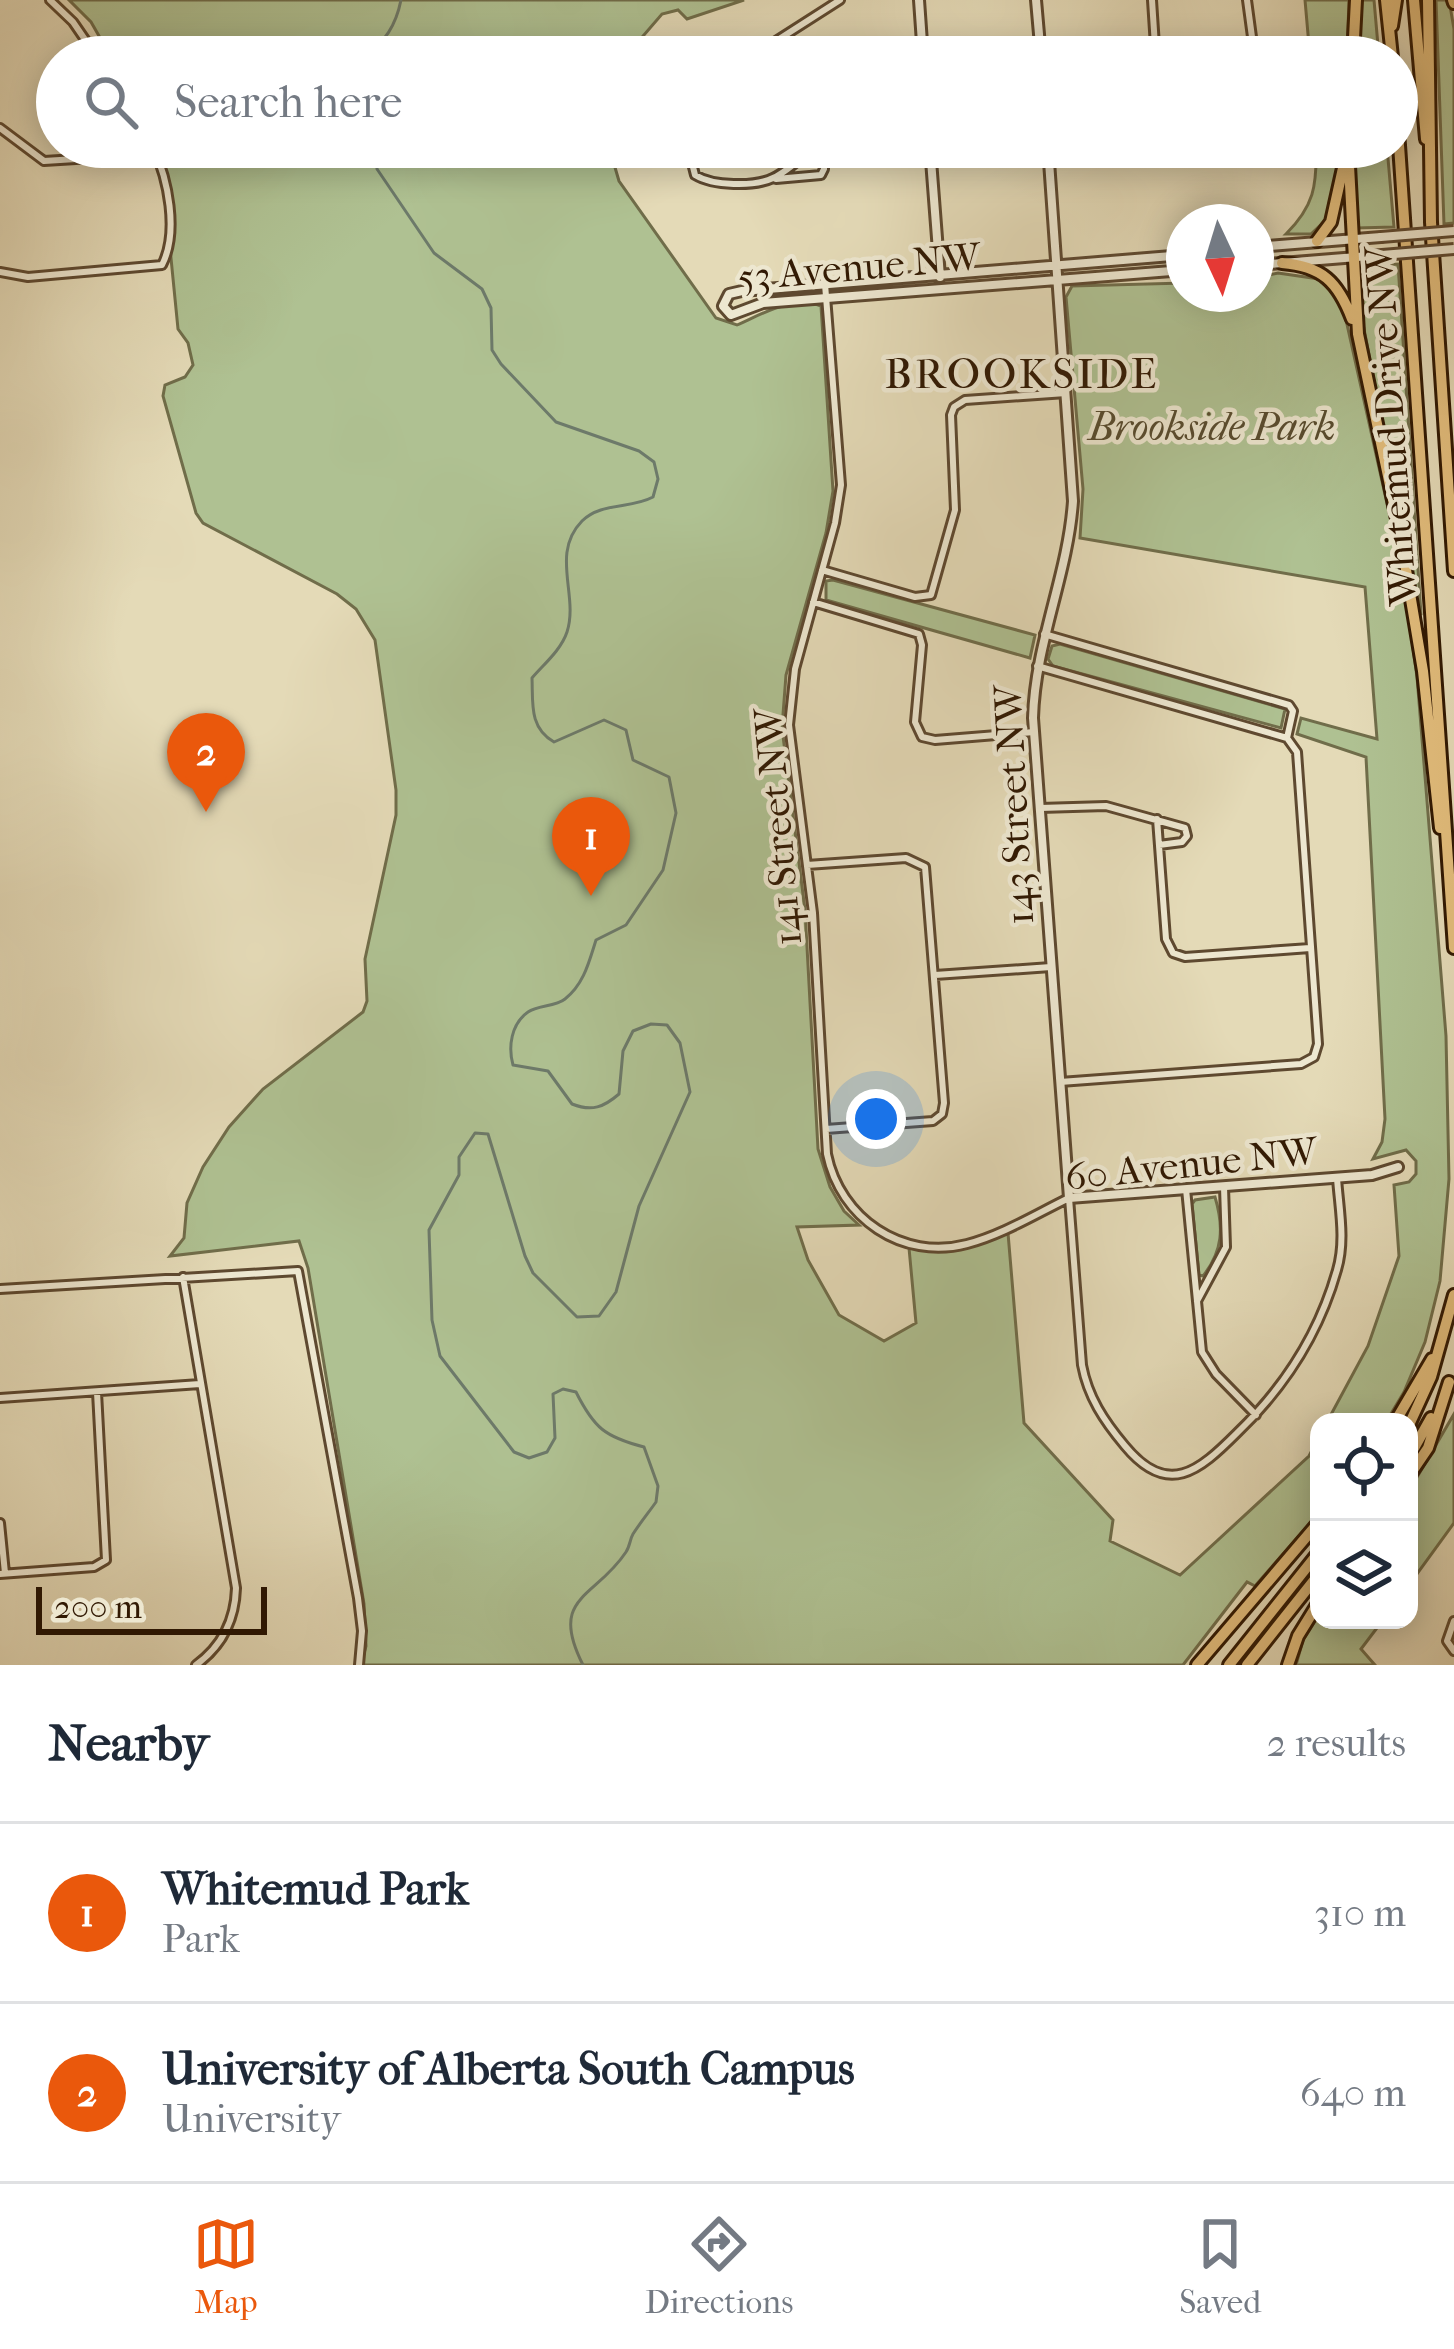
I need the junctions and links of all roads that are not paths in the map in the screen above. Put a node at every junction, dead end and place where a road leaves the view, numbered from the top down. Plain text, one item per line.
1 (50, 0) edge
2 (840, 0) edge
3 (919, 0) edge
4 (1036, 0) edge
5 (1152, 0) edge
6 (1246, 0) edge
7 (1356, 0) edge
8 (1386, 0) edge
9 (1396, 0) edge
10 (1414, 0) edge
11 (1428, 0) edge
12 (1390, 32) junction
13 (83, 36) edge
14 (784, 36) edge
15 (922, 36) edge
16 (1039, 36) edge
17 (1159, 36) edge
18 (1249, 36) edge
19 (1354, 36) edge
20 (1390, 36) edge
21 (1417, 36) edge
22 (1418, 42) edge
23 (0, 128) edge
24 (1428, 148) junction
25 (36, 155) edge
26 (159, 168) edge
27 (693, 168) edge
28 (788, 168) edge
29 (824, 168) edge
30 (932, 168) edge
31 (1050, 168) edge
32 (1344, 168) edge
33 (1348, 168) edge
34 (1401, 168) edge
35 (771, 179) junction
36 (1454, 231) edge
37 (1350, 238) junction
38 (1317, 241) junction
39 (1274, 245) edge
40 (1454, 249) edge
41 (1166, 257) edge
42 (1352, 257) junction
43 (1282, 263) junction
44 (1274, 264) edge
45 (1057, 267) junction
46 (1166, 271) edge
47 (0, 272) edge
48 (940, 276) junction
49 (1058, 280) junction
50 (825, 284) junction
51 (941, 289) junction
52 (826, 297) junction
53 (1358, 334) junction
54 (1066, 393) junction
55 (822, 570) junction
56 (1454, 571) edge
57 (813, 602) junction
58 (1044, 634) junction
59 (1036, 665) junction
60 (1034, 733) junction
61 (1287, 738) junction
62 (1040, 808) junction
63 (1157, 819) junction
64 (1159, 845) junction
65 (808, 865) junction
66 (1310, 948) junction
67 (1454, 949) edge
68 (1051, 967) junction
69 (934, 976) junction
70 (1060, 1082) junction
71 (825, 1129) junction
72 (1398, 1167) dead end
73 (1337, 1178) junction
74 (1224, 1186) junction
75 (1186, 1189) junction
76 (1069, 1198) junction
77 (861, 1218) joint
78 (183, 1277) junction
79 (0, 1289) edge
80 (1454, 1295) edge
81 (1196, 1304) junction
82 (1443, 1341) junction
83 (1452, 1376) edge
84 (201, 1384) junction
85 (97, 1392) junction
86 (0, 1399) edge
87 (1400, 1413) edge
88 (1414, 1413) edge
89 (1256, 1414) junction
90 (1418, 1440) edge
91 (1418, 1463) edge
92 (0, 1523) edge
93 (1310, 1533) edge
94 (1310, 1563) edge
95 (2, 1574) edge
96 (1310, 1585) edge
97 (1310, 1617) edge
98 (1454, 1621) edge
99 (1454, 1651) edge
100 (196, 1665) edge
101 (359, 1665) edge
102 (1197, 1665) edge
103 (1228, 1665) edge
104 (1247, 1665) edge
105 (1288, 1665) edge

1 - 13 street
2 - 14 street
3 - 15 street
4 - 16 street
5 - 17 street
6 - 18 street
7 - 19 highway
8 - 12 highway
9 - 12 highway
10 - 21 highway
11 - 24 highway, Whitemud Drive NW
12 - 20 highway
22 - 24 highway
23 - 25 street
24 - 56 highway, Whitemud Drive NW
26 - 47 street
27 - 35 street
28 - 35 street
29 - 35 street
30 - 48 street
31 - 45 street, 143 Street NW
32 - 38 highway
33 - 37 highway
34 - 67 highway, Whitemud Drive NW
36 - 37 street, bridge
37 - 38 street
37 - 42 highway
38 - 39 street
40 - 42 street, bridge
41 - 45 street, 53 Avenue NW
42 - 43 street
42 - 53 highway
43 - 44 street
43 - 53 highway
45 - 48 street, 53 Avenue NW
45 - 49 street, 143 Street NW
46 - 49 street, 53 Avenue NW
48 - 50 street, 53 Avenue NW
48 - 51 street
49 - 51 street, 53 Avenue NW
49 - 54 street, 143 Street NW
50 - 52 street, 141 Street NW
50 - 52 street, 53 Avenue NW
51 - 52 street, 53 Avenue NW
52 - 55 street, 141 Street NW
53 - 67 highway
54 - 55 street
54 - 58 street, 143 Street NW
55 - 57 street, 141 Street NW
57 - 60 street
57 - 65 street, 141 Street NW
58 - 59 street, 143 Street NW
58 - 61 street
59 - 60 street, 143 Street NW
59 - 61 street
60 - 62 street, 143 Street NW
61 - 66 street
62 - 63 street
62 - 68 street, 143 Street NW
63 - 64 street
63 - 64 street
64 - 66 street
65 - 69 street
65 - 71 street, 141 Street NW
66 - 70 street
68 - 69 street
68 - 70 street, 143 Street NW
69 - 71 street
70 - 76 street, 143 Street NW
71 - 77 street, 141 Street NW
72 - 73 street, 60 Avenue NW
73 - 74 street, 60 Avenue NW
73 - 89 street
74 - 75 street, 60 Avenue NW
74 - 81 street
75 - 76 street, 60 Avenue NW
75 - 81 street
76 - 77 street, 60 Avenue NW
76 - 89 street, 143 Street NW
78 - 79 street
78 - 84 street
78 - 101 street
80 - 82 highway
81 - 89 street
82 - 87 highway
82 - 88 highway
83 - 90 highway
83 - 91 highway
84 - 85 street
84 - 100 street
85 - 86 street
85 - 95 street
92 - 95 street
93 - 102 highway
94 - 103 highway
96 - 104 highway
97 - 105 highway
98 - 99 street

